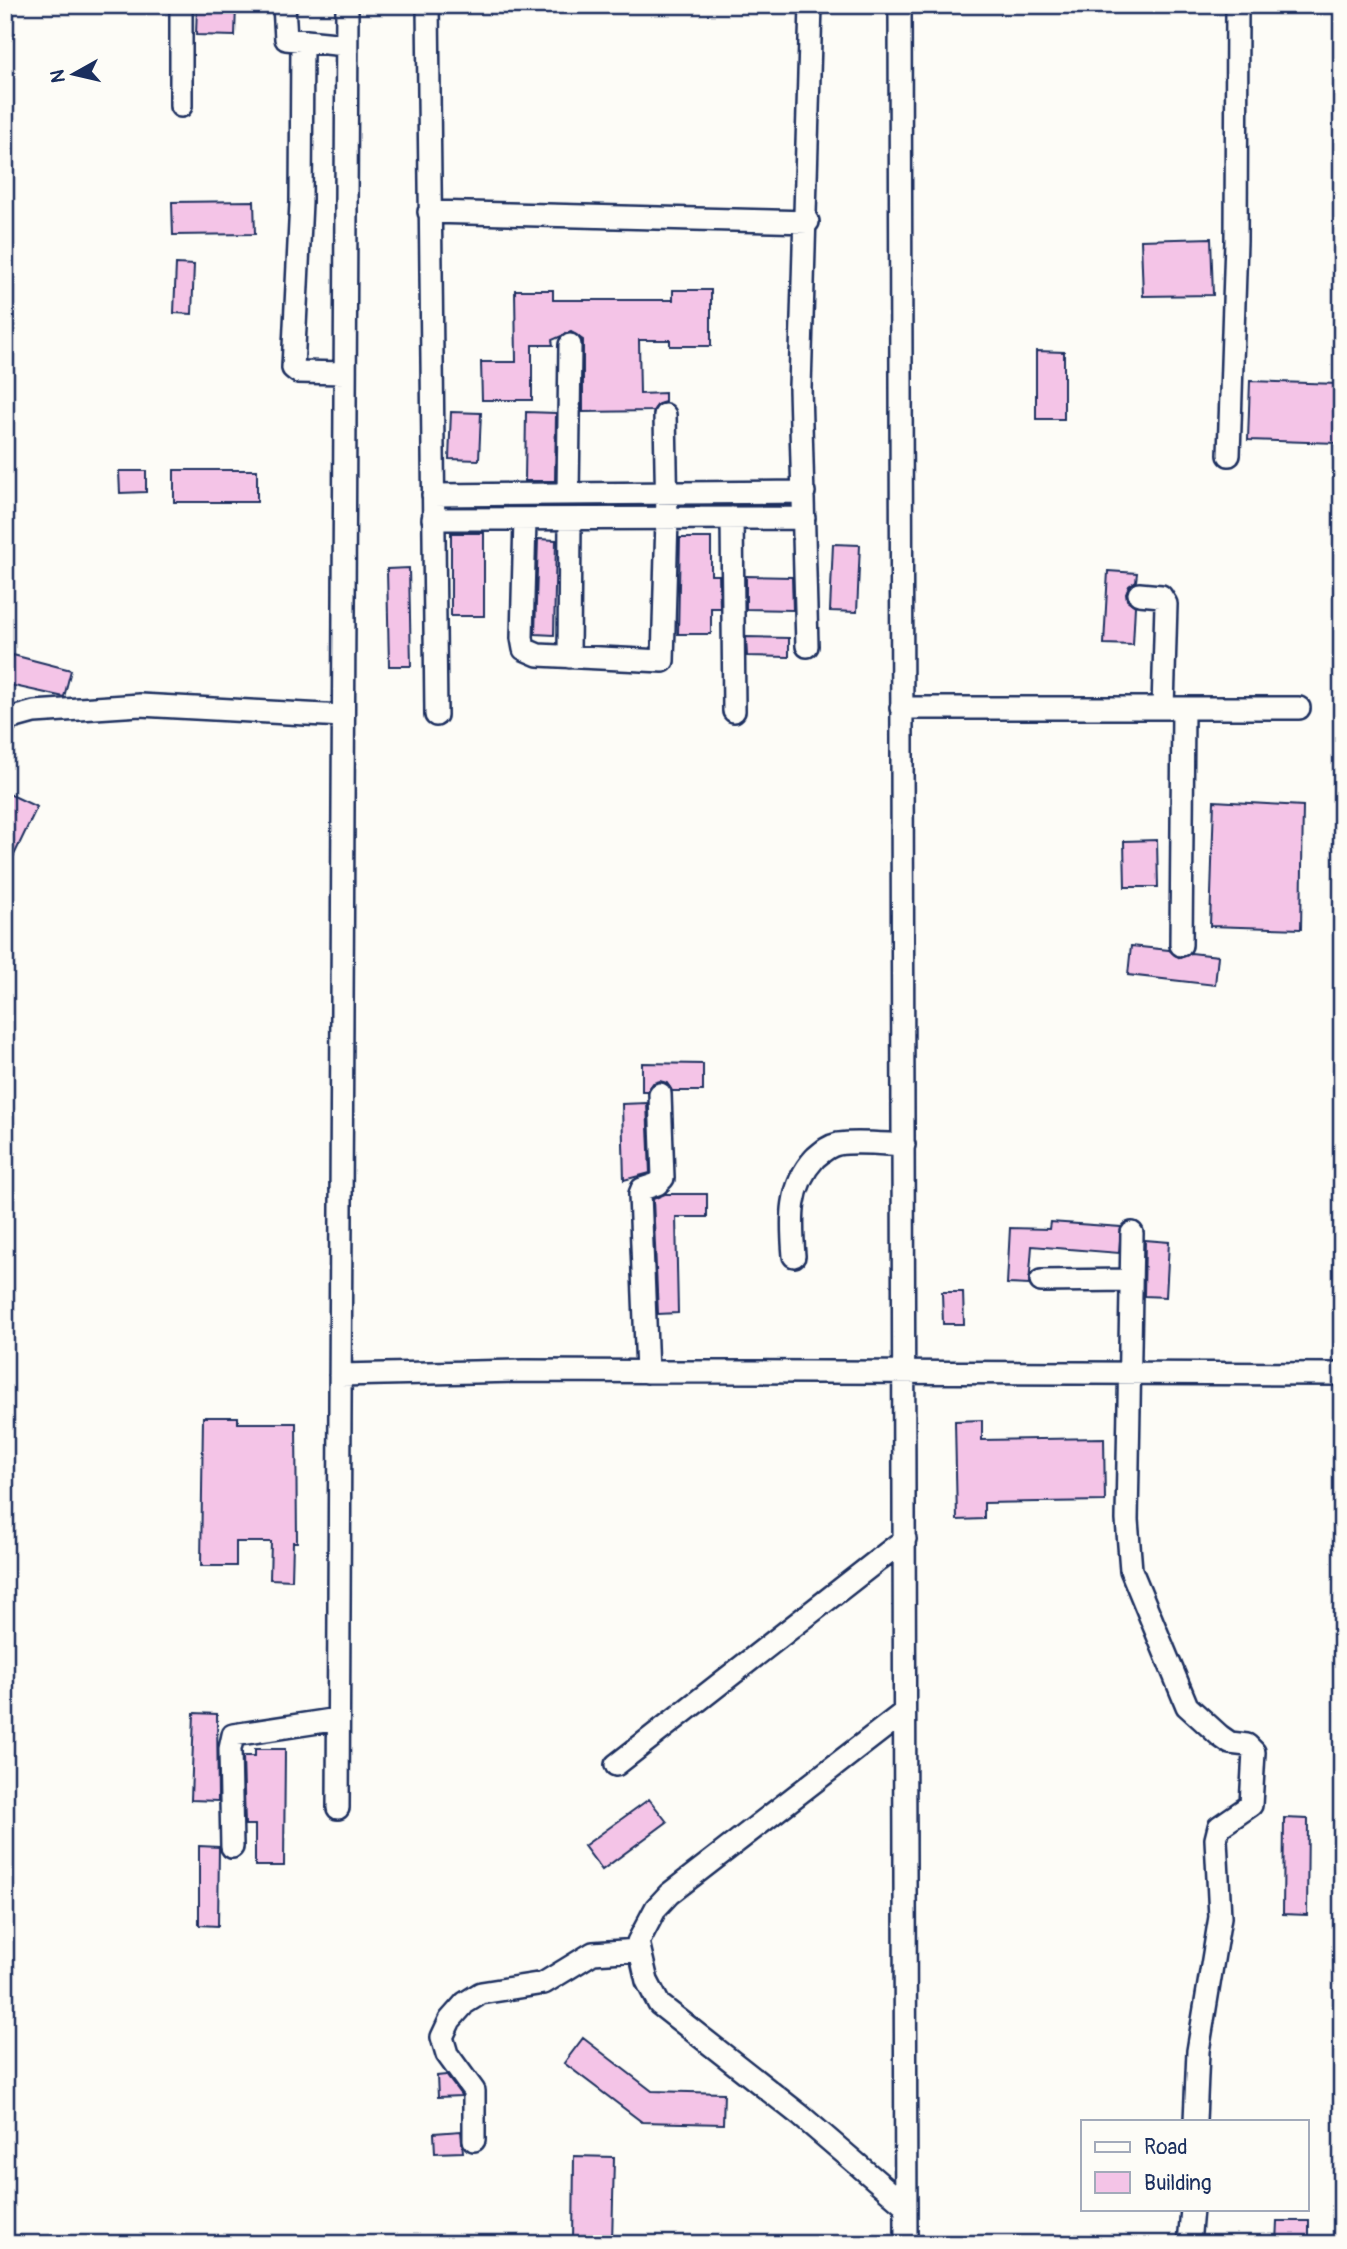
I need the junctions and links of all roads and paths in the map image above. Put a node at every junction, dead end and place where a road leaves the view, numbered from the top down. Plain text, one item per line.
1 (181, 5) edge
2 (284, 5) edge
3 (347, 5) edge
4 (428, 5) edge
5 (811, 5) edge
6 (900, 5) edge
7 (1237, 5) edge
8 (302, 41) junction
9 (346, 45) junction
10 (181, 106) dead end
11 (429, 212) junction
12 (808, 222) junction
13 (570, 345) dead end
14 (345, 373) junction
15 (665, 415) dead end
16 (1229, 455) dead end
17 (804, 492) junction
18 (666, 493) junction
19 (568, 494) junction
20 (433, 495) junction
21 (804, 517) junction
22 (667, 518) junction
23 (732, 518) junction
24 (433, 519) junction
25 (524, 519) junction
26 (570, 519) junction
27 (1139, 594) dead end
28 (807, 646) dead end
29 (569, 657) junction
30 (901, 708) junction
31 (1173, 708) junction
32 (1299, 708) dead end
33 (734, 711) dead end
34 (436, 715) dead end
35 (344, 716) junction
36 (5, 720) edge
37 (1181, 945) dead end
38 (660, 1094) dead end
39 (904, 1145) junction
40 (1132, 1233) dead end
41 (794, 1256) dead end
42 (1131, 1280) junction
43 (1041, 1281) dead end
44 (647, 1372) junction
45 (1130, 1374) junction
46 (1342, 1374) edge
47 (340, 1375) junction
48 (905, 1375) junction
49 (905, 1539) junction
50 (903, 1713) junction
51 (338, 1719) junction
52 (616, 1765) dead end
53 (338, 1808) dead end
54 (232, 1847) dead end
55 (639, 1950) junction
56 (1195, 2120) edge
57 (474, 2140) dead end
58 (906, 2206) junction
59 (1192, 2210) edge
60 (906, 2244) edge
61 (1189, 2244) edge

1 - 10 street
2 - 8 street
3 - 9 street
4 - 11 street
5 - 12 street
6 - 30 street
7 - 16 street
8 - 9 street
8 - 14 street
9 - 14 street
11 - 12 street
11 - 20 street
12 - 17 street
13 - 19 street
14 - 35 street
15 - 18 street
17 - 18 street
17 - 21 street
18 - 19 street
18 - 22 street
19 - 20 street
20 - 24 street
21 - 23 street
21 - 28 street
22 - 23 street
22 - 26 street
22 - 29 street
23 - 33 street
24 - 25 street
24 - 34 street
25 - 26 street
25 - 29 street
26 - 29 street
27 - 31 street
30 - 31 street
30 - 39 street
31 - 32 street
31 - 37 street
35 - 36 street
35 - 47 street
38 - 44 street
39 - 41 street
39 - 48 street
40 - 42 street
42 - 43 street
42 - 45 street
44 - 47 street
44 - 48 street
45 - 46 street
45 - 48 street
45 - 56 street
47 - 51 street
48 - 49 street
49 - 50 street
49 - 52 street
50 - 55 street
50 - 58 street
51 - 53 street
51 - 54 street
55 - 57 street
55 - 58 street
58 - 60 street
59 - 61 street

